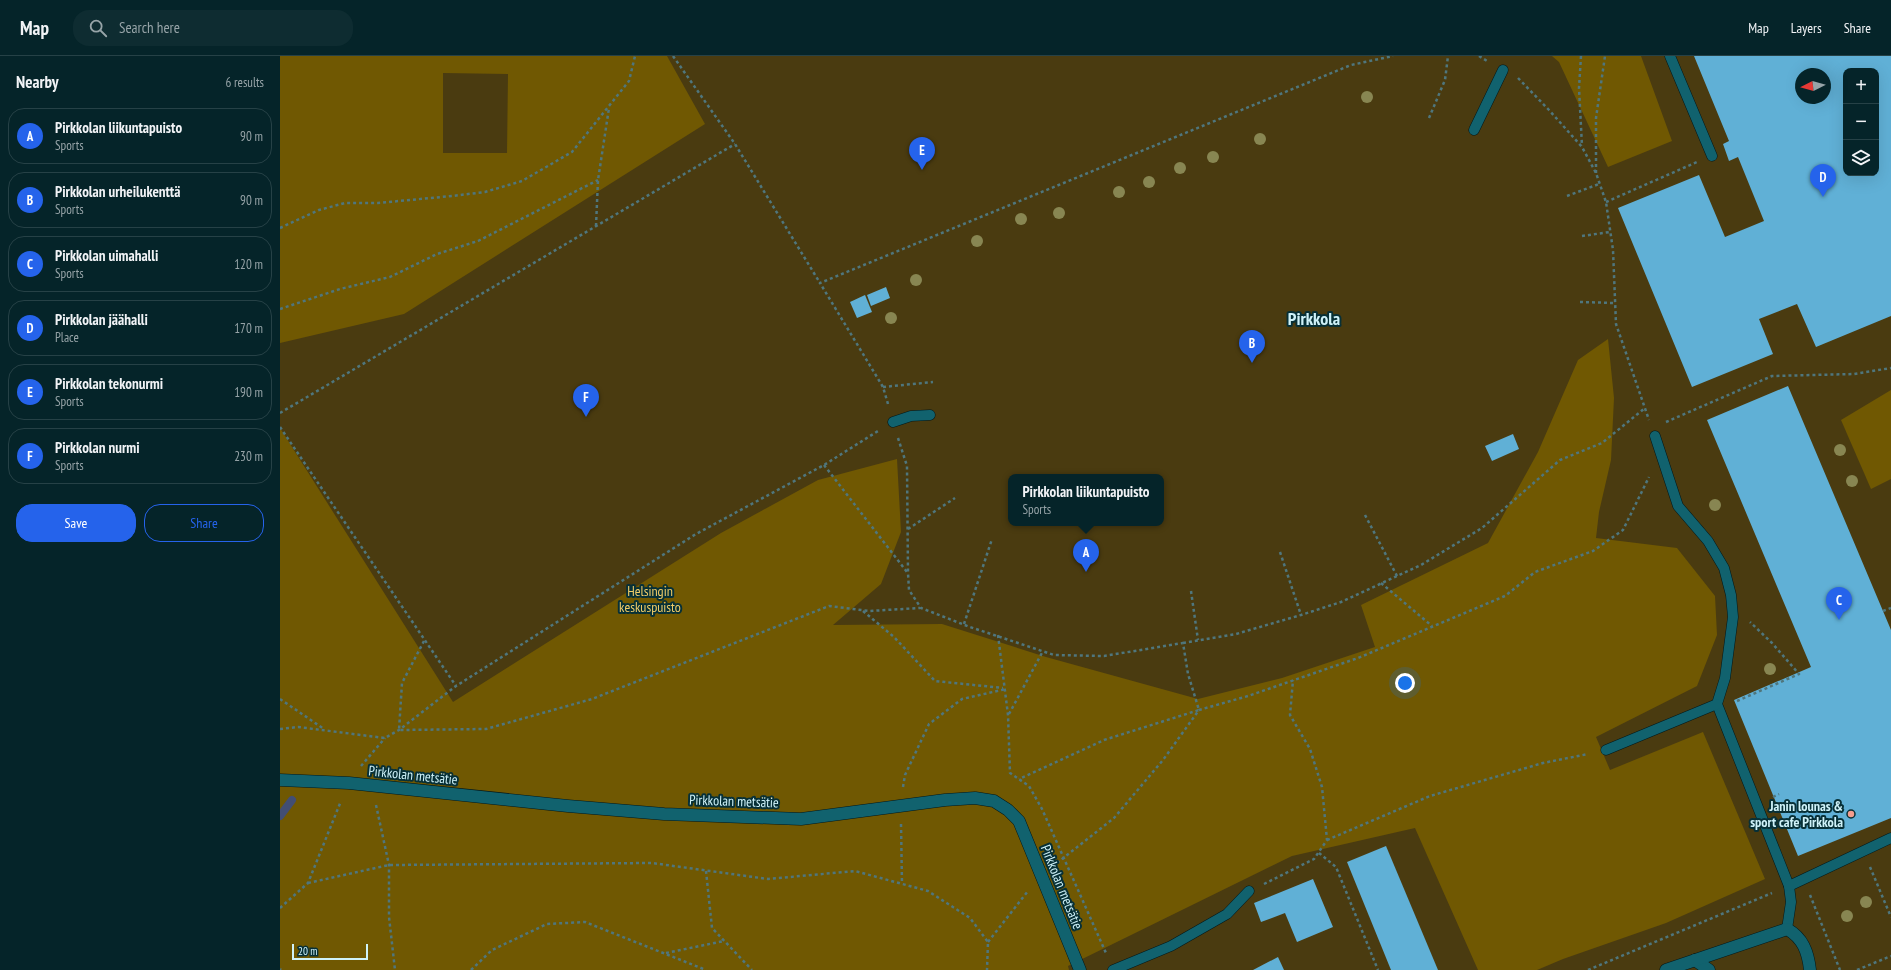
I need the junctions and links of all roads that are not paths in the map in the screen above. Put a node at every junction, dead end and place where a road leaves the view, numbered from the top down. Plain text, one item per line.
1 (1670, 56) edge
2 (1503, 70) road end
3 (1474, 130) dead end
4 (1712, 156) road end
5 (930, 415) dead end
6 (893, 422) road end
7 (1655, 436) road end
8 (1717, 704) junction
9 (1606, 750) road end
10 (280, 780) edge
11 (1891, 838) edge
12 (1789, 886) junction
13 (1249, 891) road end
14 (1787, 929) junction
15 (1695, 960) junction
16 (1080, 970) edge
17 (1113, 970) edge
18 (1666, 970) edge
19 (1709, 970) edge
20 (1810, 970) edge

1 - 4 lane
2 - 3 lane
5 - 6 lane
7 - 8 lane
8 - 9 lane
8 - 12 lane
10 - 16 street, Pirkkolan metsätie
11 - 12 lane
12 - 14 lane
13 - 17 lane
14 - 15 street
14 - 20 street
15 - 18 street
15 - 19 street

